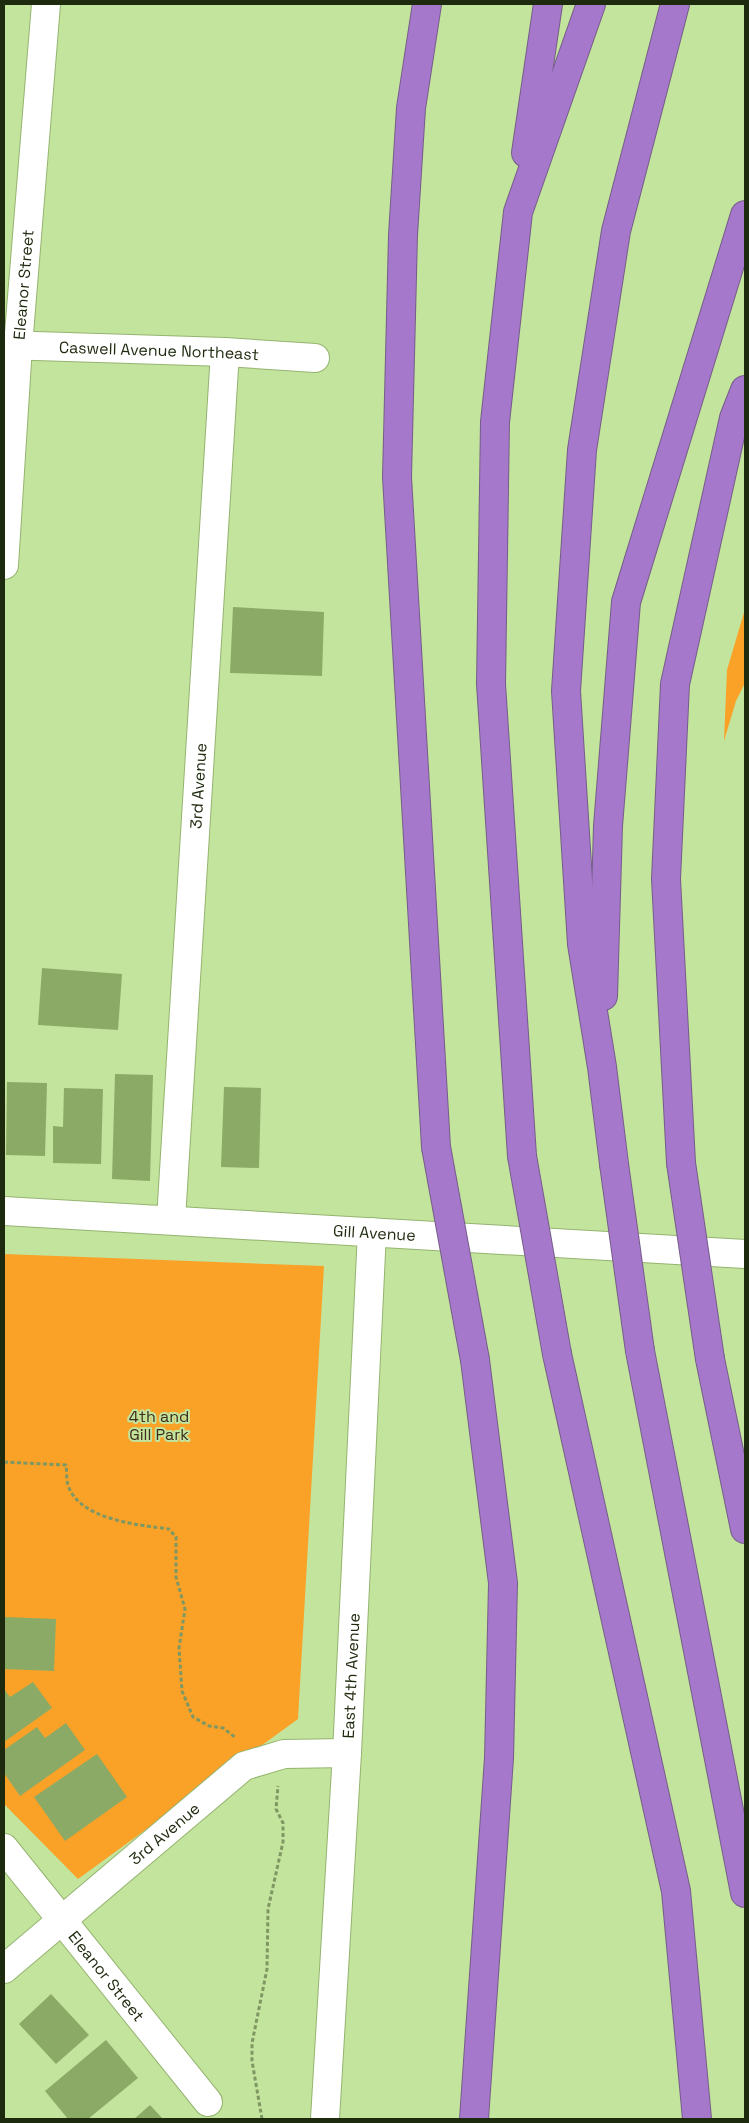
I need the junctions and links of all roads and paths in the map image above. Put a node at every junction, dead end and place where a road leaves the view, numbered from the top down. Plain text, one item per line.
1 (46, 4) edge
2 (427, 4) edge
3 (548, 4) edge
4 (591, 4) edge
5 (675, 4) edge
6 (518, 212) junction
7 (745, 215) edge
8 (11, 346) edge
9 (225, 352) junction
10 (315, 358) dead end
11 (745, 390) edge
12 (4, 565) edge
13 (602, 1067) junction
14 (4, 1211) edge
15 (171, 1219) junction
16 (372, 1232) junction
17 (745, 1254) edge
18 (4, 1462) edge
19 (745, 1529) edge
20 (237, 1740) dead end
21 (347, 1753) junction
22 (284, 1754) junction
23 (4, 1848) edge
24 (745, 1893) edge
25 (61, 1922) junction
26 (4, 1969) edge
27 (208, 2102) dead end
28 (262, 2119) edge
29 (326, 2119) edge
30 (474, 2119) edge
31 (697, 2119) edge

1 - 8 street, Eleanor Street
2 - 30 highway, bridge
3 - 6 highway
4 - 6 highway
5 - 13 highway
6 - 31 highway, bridge
7 - 13 highway
8 - 9 street, Caswell Avenue Northeast
8 - 12 street, Eleanor Street
9 - 10 street, Caswell Avenue Northeast
9 - 15 street, 3rd Avenue
11 - 19 highway, bridge
13 - 24 highway, bridge
14 - 15 street, Gill Avenue
15 - 16 street, Gill Avenue
16 - 17 street, Gill Avenue
16 - 21 street, East 4th Avenue
18 - 20 path
21 - 22 street, 3rd Avenue
21 - 29 street, East 4th Avenue
22 - 25 street, 3rd Avenue
22 - 28 path
23 - 25 street, Eleanor Street
25 - 26 street, 3rd Avenue
25 - 27 street, Eleanor Street

